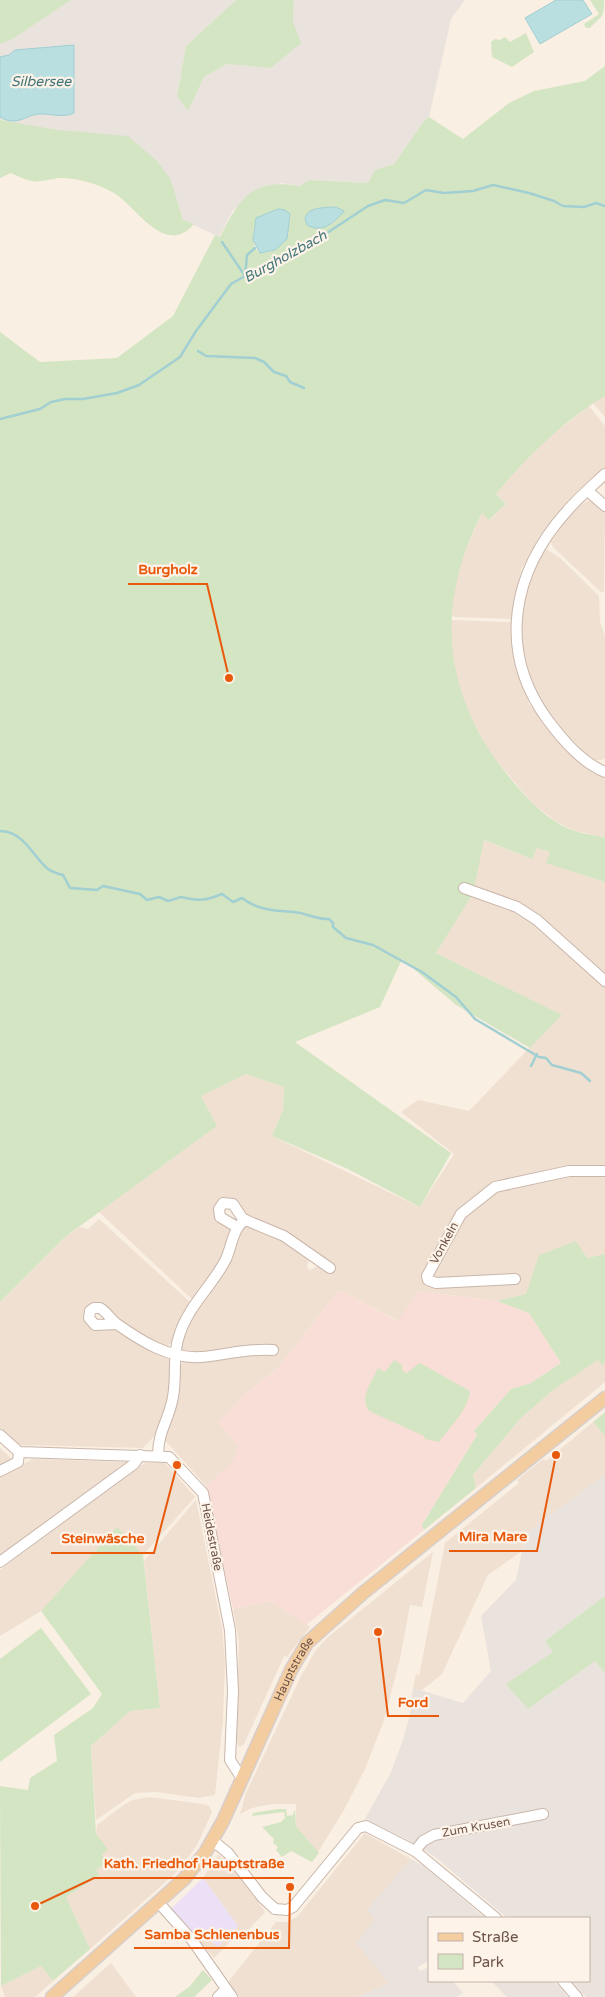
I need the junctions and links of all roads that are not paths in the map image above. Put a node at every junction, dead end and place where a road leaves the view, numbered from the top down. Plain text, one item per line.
1 (605, 474) edge
2 (588, 491) junction
3 (605, 506) edge
4 (605, 772) edge
5 (464, 888) dead end
6 (605, 982) edge
7 (605, 1171) edge
8 (246, 1220) junction
9 (237, 1228) junction
10 (330, 1268) dead end
11 (515, 1279) dead end
12 (117, 1324) dead end
13 (273, 1350) dead end
14 (174, 1354) junction
15 (605, 1398) edge
16 (0, 1435) edge
17 (19, 1452) junction
18 (140, 1455) junction
19 (158, 1455) junction
20 (0, 1471) edge
21 (0, 1562) edge
22 (241, 1777) junction
23 (543, 1814) dead end
24 (213, 1841) junction
25 (415, 1851) junction
26 (159, 1902) junction
27 (495, 1917) edge
28 (564, 1982) edge
29 (229, 1993) edge
30 (52, 1997) edge
31 (218, 1997) edge
32 (578, 1997) edge

1 - 2 street
2 - 3 street
2 - 4 street
5 - 6 street
7 - 11 street, Vonkeln
8 - 9 street
8 - 9 street
8 - 10 street
9 - 14 street
12 - 14 street
13 - 14 street
14 - 19 street
15 - 22 main road, Hauptstraße
16 - 17 street
17 - 18 street
17 - 20 street
18 - 19 street
18 - 21 street
19 - 22 street, Heidestraße
22 - 24 main road, Hauptstraße
23 - 25 street, Zum Krusen
24 - 25 street
24 - 26 main road, Hauptstraße
25 - 27 street
26 - 29 street
26 - 30 main road, Hauptstraße
28 - 32 street
29 - 31 street

